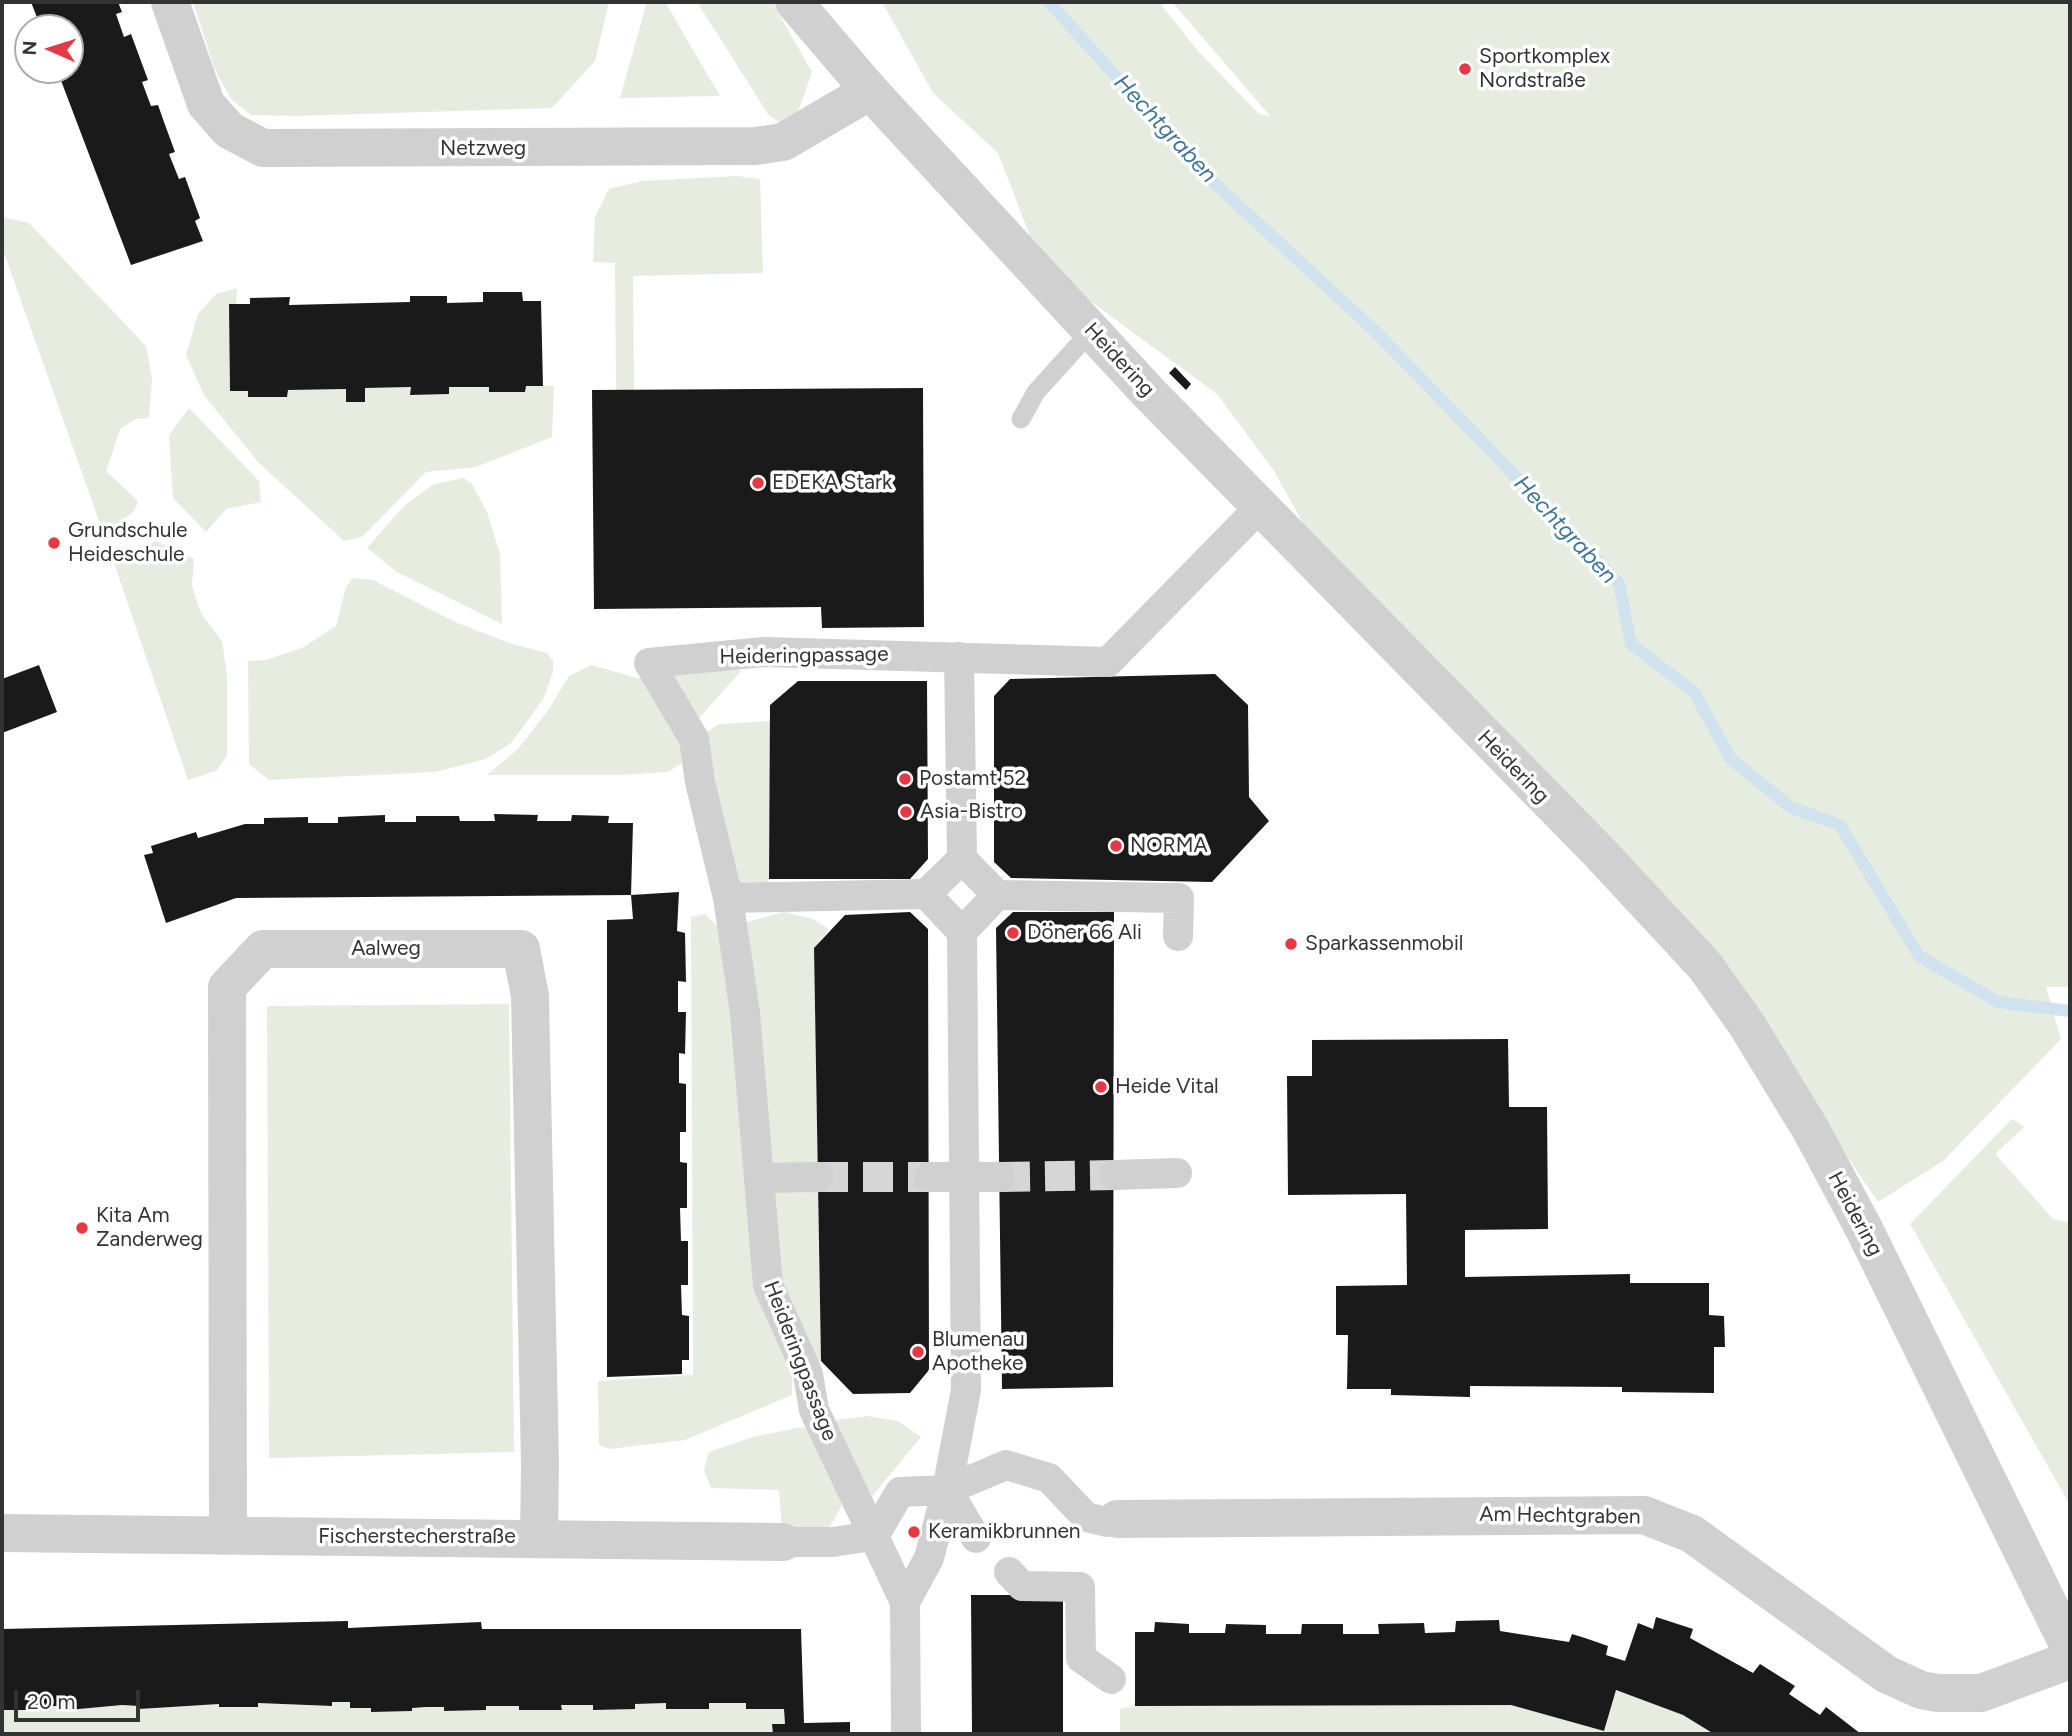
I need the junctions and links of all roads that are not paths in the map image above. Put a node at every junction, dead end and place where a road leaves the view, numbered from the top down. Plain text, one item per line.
1 (170, 2) edge
2 (794, 2) edge
3 (870, 92) junction
4 (1093, 330) junction
5 (1021, 419) dead end
6 (1260, 507) junction
7 (959, 657) junction
8 (962, 859) junction
9 (926, 894) junction
10 (997, 895) junction
11 (728, 898) junction
12 (962, 932) junction
13 (1178, 936) dead end
14 (1177, 1173) dead end
15 (1114, 1175) tunnel mouth
16 (818, 1177) tunnel mouth
17 (929, 1177) tunnel mouth
18 (966, 1177) junction
19 (1000, 1177) tunnel mouth
20 (758, 1178) junction
21 (947, 1490) junction
22 (1117, 1520) joint
23 (2, 1533) edge
24 (228, 1536) junction
25 (874, 1536) junction
26 (539, 1538) junction
27 (976, 1538) dead end
28 (783, 1542) joint
29 (1016, 1584) dead end
30 (905, 1602) junction
31 (2070, 1648) edge
32 (2070, 1660) edge
33 (1111, 1679) dead end
34 (906, 1734) edge

1 - 3 street, Netzweg
2 - 3 street, Heidering
3 - 4 street, Heidering
4 - 5 lane
4 - 6 street, Heidering
6 - 7 street, Heideringpassage
6 - 31 street, Heidering
7 - 8 street
7 - 11 street, Heideringpassage
8 - 9 street
8 - 10 street
9 - 11 street
9 - 12 street
10 - 12 street
10 - 13 street
11 - 20 street, Heideringpassage
12 - 18 street, Heideringpassage
14 - 15 street
16 - 20 street
17 - 18 street
18 - 19 street
18 - 21 street, Heideringpassage
20 - 25 street, Heideringpassage
21 - 22 street
21 - 25 street
21 - 27 street
21 - 30 street, Heideringpassage
22 - 32 street, Am Hechtgraben
23 - 24 street, Fischerstecherstraße
24 - 26 street, Fischerstecherstraße
24 - 26 street, Aalweg
25 - 28 street, Fischerstecherstraße
25 - 30 street, Heideringpassage
26 - 28 street, Fischerstecherstraße
29 - 33 street
30 - 34 street, Heideringpassage

